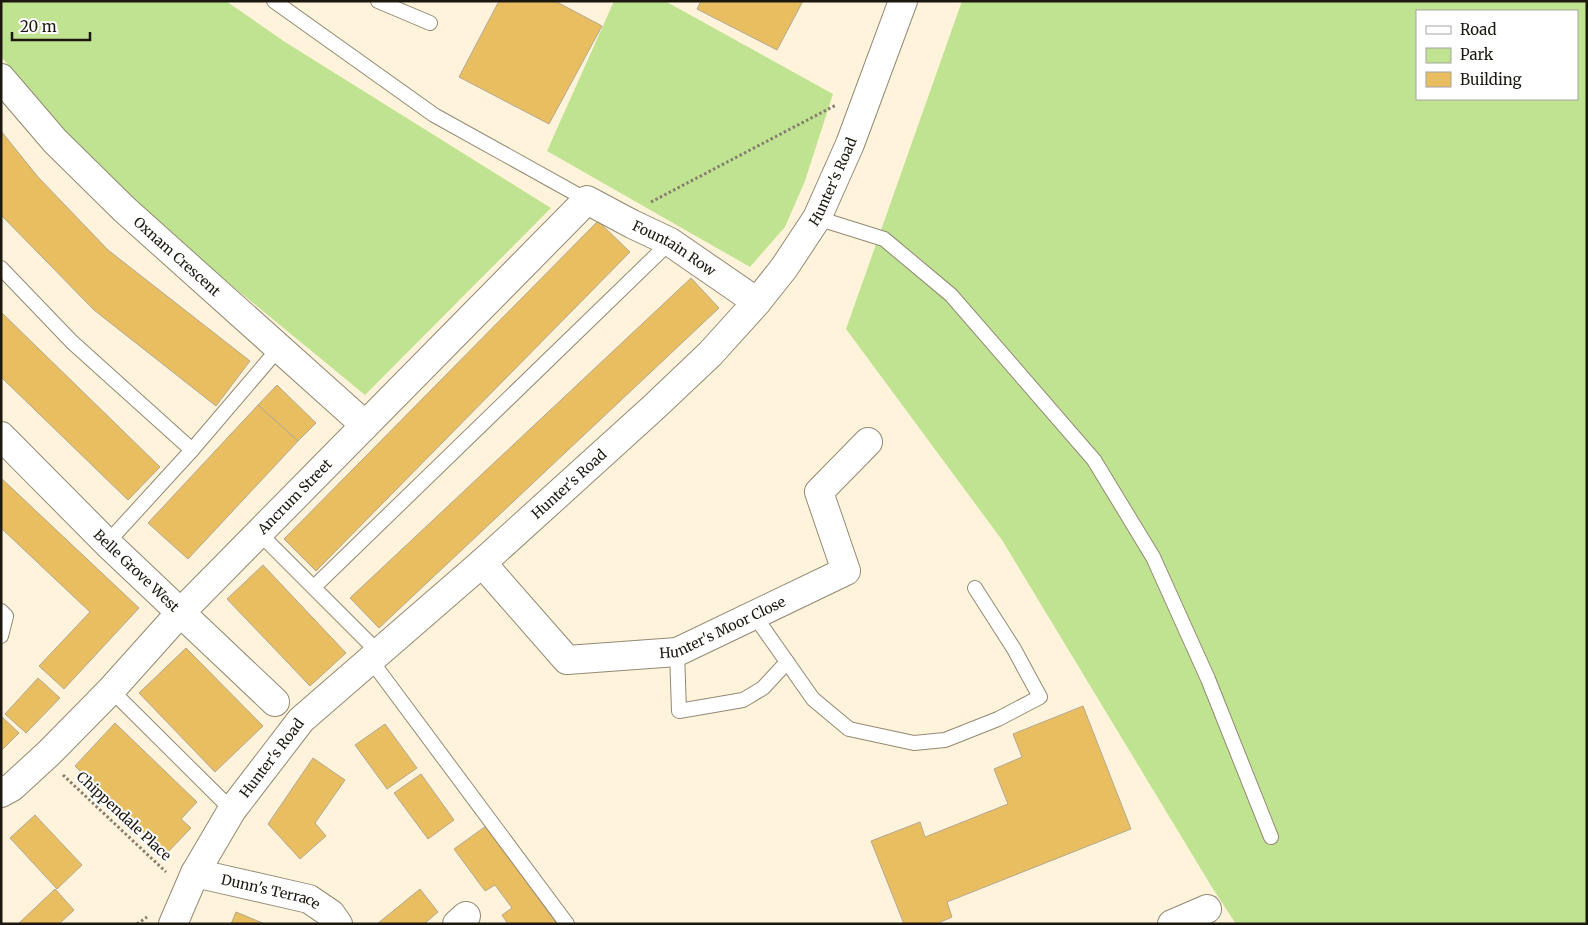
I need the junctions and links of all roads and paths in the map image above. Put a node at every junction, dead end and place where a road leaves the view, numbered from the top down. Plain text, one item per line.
1 (274, 1) edge
2 (378, 1) edge
3 (903, 1) edge
4 (430, 23) dead end
5 (1, 78) edge
6 (872, 86) junction
7 (587, 200) junction
8 (620, 218) junction
9 (817, 218) junction
10 (670, 242) junction
11 (1, 268) edge
12 (757, 302) junction
13 (279, 348) junction
14 (365, 425) junction
15 (1, 436) edge
16 (868, 442) dead end
17 (192, 450) junction
18 (259, 533) junction
19 (107, 543) junction
20 (482, 563) junction
21 (314, 587) junction
22 (975, 588) dead end
23 (1, 611) edge
24 (180, 613) junction
25 (754, 615) junction
26 (1, 636) edge
27 (677, 652) junction
28 (374, 655) junction
29 (787, 662) junction
30 (111, 690) junction
31 (276, 702) dead end
32 (44, 758) junction
33 (1, 792) edge
34 (232, 810) junction
35 (1270, 837) dead end
36 (191, 882) junction
37 (1206, 909) dead end
38 (173, 924) edge
39 (338, 924) edge
40 (567, 924) edge
41 (1172, 924) edge

1 - 7 lane
2 - 4 lane
3 - 6 street, Hunter's Road
5 - 13 street, Oxnam Crescent
6 - 8 path
6 - 9 street, Hunter's Road
7 - 8 street, Fountain Row
7 - 14 street, Ancrum Street
8 - 10 street, Fountain Row
9 - 12 street, Hunter's Road
9 - 35 lane
10 - 12 street, Fountain Row
10 - 21 lane
11 - 17 lane
12 - 20 street, Hunter's Road
13 - 14 street, Oxnam Crescent
13 - 17 lane
14 - 18 street, Ancrum Street
15 - 19 street, Belle Grove West
16 - 25 street, Hunter's Moor Close
17 - 19 lane
18 - 21 lane
18 - 24 street, Ancrum Street
19 - 24 street, Belle Grove West
20 - 27 street, Hunter's Moor Close
20 - 28 street, Hunter's Road
21 - 28 lane
22 - 29 lane
23 - 26 lane
24 - 30 street, Ancrum Street
24 - 31 street, Belle Grove West
25 - 27 street, Hunter's Moor Close
25 - 29 lane
27 - 29 lane
28 - 34 street, Hunter's Road
28 - 40 lane
30 - 32 street, Ancrum Street
30 - 34 lane
32 - 33 street, Ancrum Street
32 - 36 path, Chippendale Place
34 - 36 street, Hunter's Road
36 - 38 street, Hunter's Road
36 - 39 street, Dunn's Terrace
37 - 41 street

